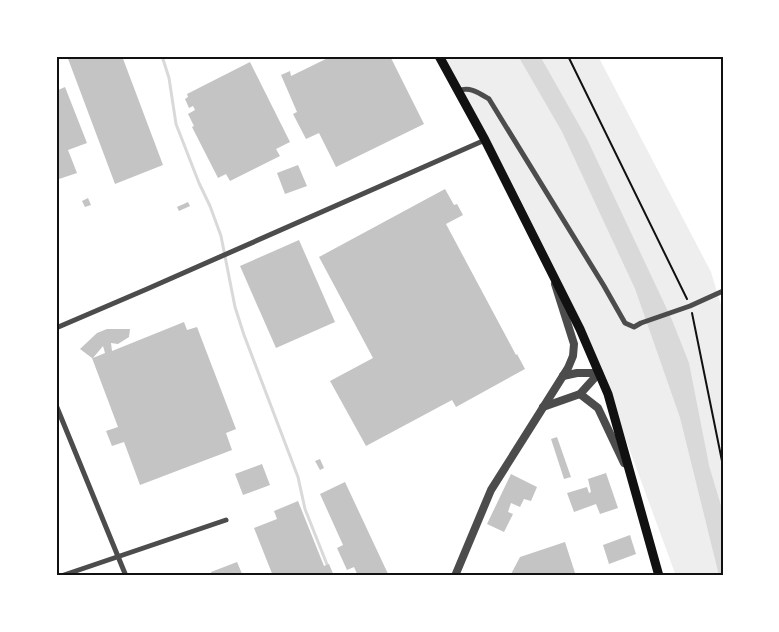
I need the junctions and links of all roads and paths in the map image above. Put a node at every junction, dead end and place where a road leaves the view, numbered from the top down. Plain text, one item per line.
1 (439, 56) edge
2 (568, 56) edge
3 (458, 91) junction
4 (485, 140) junction
5 (552, 273) junction
6 (723, 292) edge
7 (690, 306) junction
8 (56, 328) edge
9 (599, 373) junction
10 (563, 376) junction
11 (580, 394) junction
12 (56, 405) edge
13 (543, 407) junction
14 (723, 466) edge
15 (632, 478) junction
16 (226, 520) dead end
17 (118, 556) junction
18 (60, 576) edge
19 (126, 576) edge
20 (455, 576) edge
21 (659, 576) edge

1 - 3 main road
2 - 7 path
3 - 4 main road
3 - 7 street
4 - 5 main road
4 - 8 street
5 - 9 main road
5 - 10 street
6 - 7 street
7 - 14 path
9 - 10 street
9 - 11 street
9 - 15 main road
10 - 13 street
11 - 13 street
11 - 15 street
12 - 17 street
13 - 20 street
15 - 21 main road
16 - 17 street
17 - 18 street
17 - 19 street

